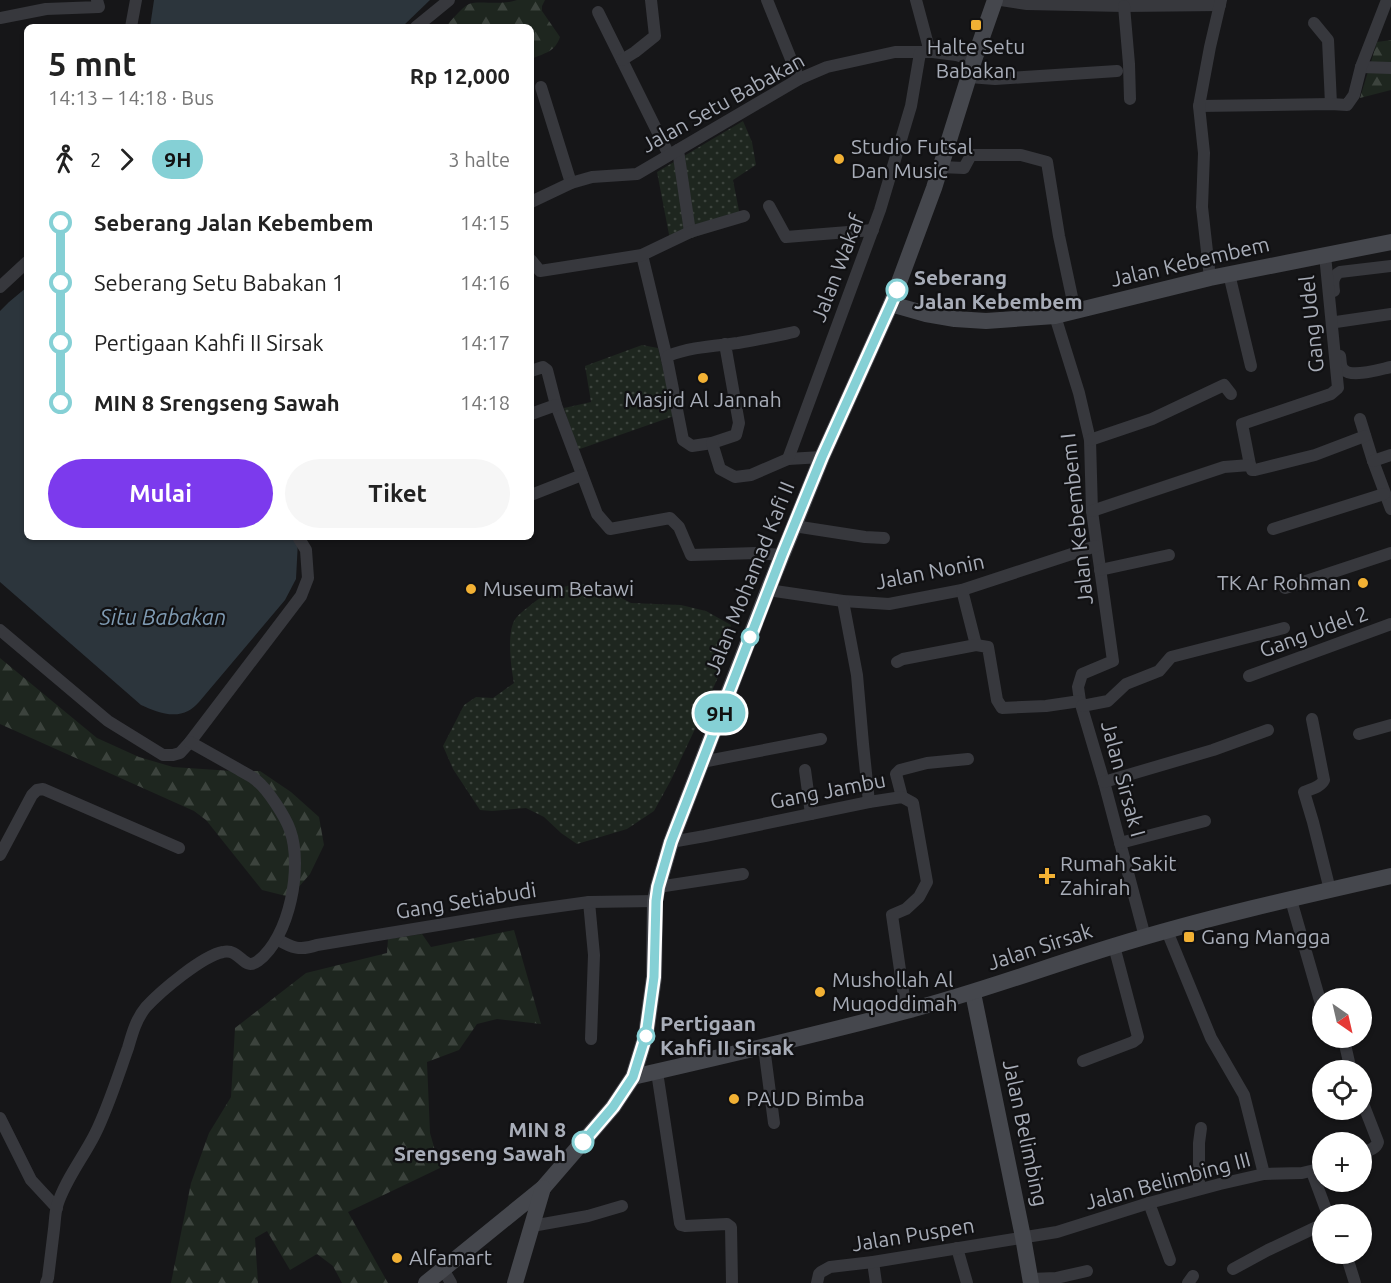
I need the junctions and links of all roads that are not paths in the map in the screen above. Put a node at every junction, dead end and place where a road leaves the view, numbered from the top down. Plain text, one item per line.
1 (97, 0) edge
2 (136, 0) edge
3 (448, 0) edge
4 (651, 0) edge
5 (767, 0) edge
6 (916, 0) edge
7 (995, 0) edge
8 (1001, 0) edge
9 (1387, 0) edge
10 (1221, 3) edge
11 (1124, 6) junction
12 (598, 12) dead end
13 (0, 18) edge
14 (1314, 23) dead end
15 (132, 24) edge
16 (420, 24) edge
17 (928, 52) junction
18 (622, 60) junction
19 (974, 60) junction
20 (1361, 68) junction
21 (1391, 68) edge
22 (1117, 71) dead end
23 (969, 77) junction
24 (799, 79) junction
25 (541, 87) dead end
26 (1130, 99) dead end
27 (1330, 104) junction
28 (1198, 106) junction
29 (673, 152) junction
30 (940, 167) junction
31 (571, 183) junction
32 (534, 201) edge
33 (769, 206) dead end
34 (744, 216) dead end
35 (873, 230) junction
36 (690, 232) junction
37 (1391, 242) edge
38 (1322, 254) junction
39 (642, 255) junction
40 (534, 264) edge
41 (24, 265) edge
42 (1391, 266) edge
43 (1229, 274) junction
44 (1210, 278) junction
45 (0, 287) edge
46 (891, 304) junction
47 (1075, 311) junction
48 (1391, 314) edge
49 (1055, 316) junction
50 (1336, 322) junction
51 (794, 332) dead end
52 (725, 344) junction
53 (666, 359) junction
54 (1251, 366) dead end
55 (1391, 367) edge
56 (534, 370) edge
57 (1231, 394) dead end
58 (556, 405) junction
59 (534, 413) edge
60 (1360, 419) dead end
61 (1365, 436) junction
62 (1090, 440) junction
63 (712, 443) junction
64 (1391, 455) edge
65 (819, 458) junction
66 (791, 459) junction
67 (1373, 461) junction
68 (1250, 465) junction
69 (582, 475) junction
70 (534, 494) edge
71 (1384, 494) junction
72 (1391, 509) edge
73 (1092, 511) junction
74 (794, 526) junction
75 (1273, 530) dead end
76 (884, 538) dead end
77 (300, 540) edge
78 (1096, 546) junction
79 (1391, 553) edge
80 (776, 554) junction
81 (1169, 555) dead end
82 (1100, 570) junction
83 (1285, 588) dead end
84 (768, 590) junction
85 (962, 590) junction
86 (843, 601) junction
87 (1391, 624) edge
88 (1284, 628) dead end
89 (0, 630) edge
90 (976, 645) junction
91 (897, 662) dead end
92 (1250, 676) dead end
93 (1081, 703) junction
94 (1312, 718) dead end
95 (1391, 725) edge
96 (1268, 730) dead end
97 (1359, 734) dead end
98 (821, 739) dead end
99 (190, 742) junction
100 (968, 759) dead end
101 (702, 762) junction
102 (805, 770) dead end
103 (1104, 782) junction
104 (902, 797) junction
105 (869, 802) junction
106 (811, 814) junction
107 (1205, 821) dead end
108 (671, 842) junction
109 (1120, 843) junction
110 (179, 848) dead end
111 (0, 855) edge
112 (742, 874) dead end
113 (1391, 876) edge
114 (1330, 890) junction
115 (657, 894) junction
116 (1291, 900) junction
117 (589, 902) junction
118 (1167, 930) junction
119 (1145, 937) junction
120 (280, 941) junction
121 (1114, 946) junction
122 (1316, 988) edge
123 (973, 993) junction
124 (906, 1011) junction
125 (591, 1039) dead end
126 (764, 1047) junction
127 (1083, 1061) dead end
128 (657, 1072) junction
129 (633, 1077) junction
130 (0, 1118) edge
131 (1369, 1120) edge
132 (774, 1123) dead end
133 (1201, 1128) dead end
134 (1372, 1148) edge
135 (1312, 1171) edge
136 (1264, 1174) junction
137 (543, 1188) junction
138 (1199, 1189) junction
139 (1149, 1203) junction
140 (622, 1206) dead end
141 (57, 1208) junction
142 (532, 1226) junction
143 (1312, 1229) edge
144 (1023, 1237) junction
145 (957, 1248) junction
146 (1170, 1260) dead end
147 (873, 1262) junction
148 (1349, 1264) edge
149 (1233, 1269) dead end
150 (1087, 1271) dead end
151 (447, 1276) edge
152 (1031, 1281) edge
153 (46, 1283) edge
154 (426, 1283) edge
155 (515, 1283) edge
156 (732, 1283) edge
157 (817, 1283) edge
158 (876, 1283) edge
159 (967, 1283) edge
160 (1355, 1283) edge

1 - 13 street
2 - 15 street
3 - 16 street
4 - 18 street
5 - 24 street
6 - 17 street
7 - 19 street, Jalan Mohamad Kafi II
8 - 11 street
9 - 20 street
10 - 11 street
10 - 28 street
11 - 26 street
12 - 18 street
14 - 27 street
17 - 19 street, Jalan Setu Babakan
17 - 24 street, Jalan Setu Babakan
17 - 35 street, Jalan Wakaf
18 - 29 street
19 - 23 street, Jalan Mohamad Kafi II
20 - 21 street
20 - 27 street
22 - 23 street
23 - 30 street, Jalan Mohamad Kafi II
24 - 29 street, Jalan Setu Babakan
25 - 31 street
27 - 28 street
28 - 44 street
29 - 31 street, Jalan Setu Babakan
29 - 36 street
30 - 46 street, Jalan Mohamad Kafi II
30 - 47 street
31 - 32 street, Jalan Setu Babakan
33 - 35 street
34 - 36 street
35 - 66 street, Jalan Wakaf
36 - 39 street
37 - 38 street, Jalan Kebembem
38 - 43 street, Jalan Kebembem
38 - 68 street, Gang Udel
39 - 40 street
39 - 53 street
41 - 45 street
42 - 50 street
43 - 44 street, Jalan Kebembem
43 - 54 street
44 - 47 street, Jalan Kebembem
46 - 49 street, Jalan Kebembem
46 - 65 street, Jalan Mohamad Kafi II
47 - 49 street, Jalan Kebembem
48 - 50 street
49 - 62 street, Jalan Kebembem I
50 - 55 street
51 - 52 street
52 - 53 street
52 - 63 street
53 - 63 street
56 - 58 street
57 - 62 street
58 - 59 street
58 - 69 street
60 - 61 street
61 - 67 street
61 - 68 street
62 - 73 street, Jalan Kebembem I
63 - 66 street
64 - 67 street
65 - 66 street
65 - 74 street, Jalan Mohamad Kafi II
67 - 71 street
68 - 73 street
69 - 70 street
69 - 80 street
71 - 72 street
71 - 75 street
73 - 78 street, Jalan Kebembem I
74 - 76 street
74 - 80 street, Jalan Mohamad Kafi II
77 - 99 street
78 - 82 street, Jalan Kebembem I
78 - 85 street, Jalan Nonin
79 - 83 street
80 - 84 street, Jalan Mohamad Kafi II
81 - 82 street
82 - 93 street, Jalan Kebembem I
84 - 86 street, Jalan Nonin
84 - 101 street, Jalan Mohamad Kafi II
85 - 86 street, Jalan Nonin
85 - 90 street
86 - 105 street
87 - 92 street, Gang Udel 2
88 - 93 street
89 - 99 street
90 - 91 street
90 - 93 street
93 - 103 street, Jalan Sirsak I
94 - 114 street
95 - 97 street
96 - 103 street
98 - 101 street
99 - 120 street
100 - 104 street
101 - 108 street, Jalan Mohamad Kafi II
102 - 106 street
103 - 109 street, Jalan Sirsak I
104 - 105 street, Gang Jambu
104 - 124 street, Gang Jambu
105 - 106 street, Gang Jambu
106 - 108 street, Gang Jambu
107 - 109 street
108 - 115 street, Jalan Mohamad Kafi II
109 - 119 street, Jalan Sirsak I
110 - 111 street
112 - 115 street, Gang Setiabudi
113 - 114 street, Jalan Sirsak
114 - 116 street, Jalan Sirsak
115 - 117 street, Gang Setiabudi
115 - 129 street, Jalan Mohamad Kafi II
116 - 118 street, Jalan Sirsak
116 - 122 street
117 - 120 street, Gang Setiabudi
117 - 125 street
118 - 119 street, Jalan Sirsak
118 - 136 street
119 - 121 street, Jalan Sirsak
120 - 141 street
121 - 123 street, Jalan Sirsak
121 - 127 street
123 - 124 street, Jalan Sirsak
123 - 144 street, Jalan Belimbing
124 - 126 street, Jalan Sirsak
126 - 128 street, Jalan Sirsak
126 - 132 street
128 - 129 street, Jalan Sirsak
128 - 156 street
129 - 137 street, Jalan Mohamad Kafi II
130 - 141 street
131 - 134 street
133 - 138 street
135 - 136 street, Jalan Belimbing III
136 - 138 street, Jalan Belimbing III
137 - 142 street
137 - 151 street, Jalan Mohamad Kafi II
138 - 139 street, Jalan Belimbing III
139 - 144 street, Jalan Belimbing III
139 - 146 street
140 - 142 street
141 - 153 street
142 - 155 street
143 - 149 street
144 - 145 street, Jalan Puspen
144 - 152 street, Jalan Belimbing
145 - 147 street, Jalan Puspen
145 - 159 street
147 - 157 street, Jalan Puspen
147 - 158 street
148 - 160 street
150 - 152 street
151 - 154 street, Jalan Mohamad Kafi II

